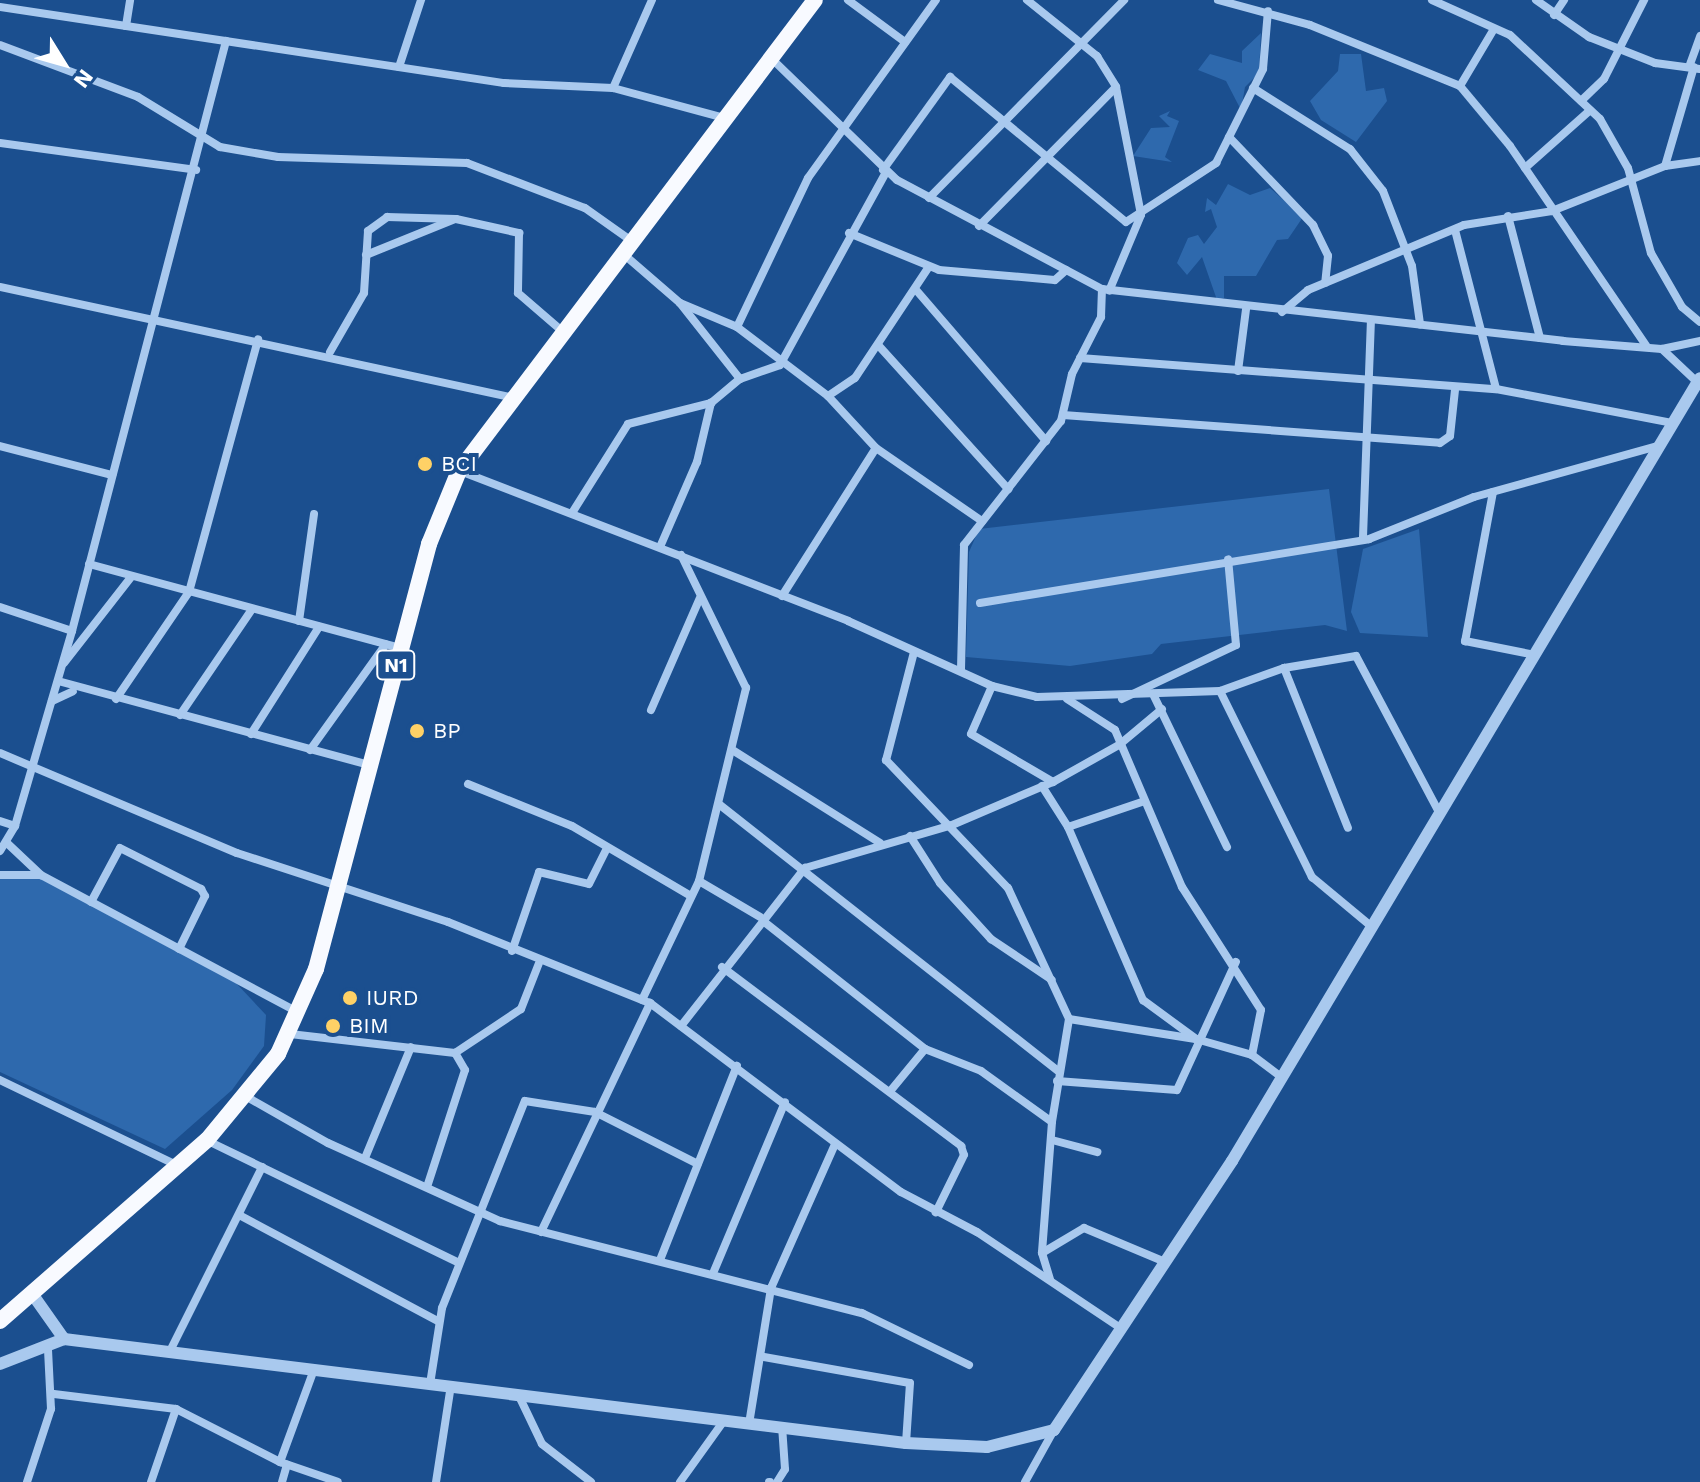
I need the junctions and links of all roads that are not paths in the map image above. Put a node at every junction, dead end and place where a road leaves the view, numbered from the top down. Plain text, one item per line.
1 (31, 0) edge
2 (130, 0) edge
3 (421, 0) edge
4 (652, 0) edge
5 (815, 0) edge
6 (848, 0) edge
7 (936, 0) edge
8 (1027, 0) edge
9 (1124, 0) edge
10 (1218, 0) edge
11 (1432, 0) edge
12 (1536, 0) edge
13 (1564, 0) edge
14 (1644, 0) edge
15 (1443, 2) edge
16 (0, 7) edge
17 (28, 11) junction
18 (1268, 11) junction
19 (1554, 15) junction
20 (126, 26) junction
21 (1494, 29) junction
22 (1700, 36) edge
23 (1080, 40) junction
24 (226, 41) junction
25 (905, 42) junction
26 (0, 45) edge
27 (1616, 47) junction
28 (772, 59) junction
29 (399, 67) junction
30 (1694, 68) edge
31 (1460, 86) junction
32 (1116, 87) junction
33 (613, 88) junction
34 (1253, 88) junction
35 (1581, 101) junction
36 (1588, 112) junction
37 (725, 118) junction
38 (1000, 119) junction
39 (840, 131) junction
40 (1229, 137) junction
41 (204, 138) junction
42 (0, 143) edge
43 (1049, 156) junction
44 (1700, 161) edge
45 (1665, 166) junction
46 (1525, 168) junction
47 (196, 170) junction
48 (884, 171) junction
49 (1631, 179) junction
50 (929, 198) junction
51 (1552, 211) junction
52 (1141, 215) junction
53 (1508, 216) junction
54 (456, 219) junction
55 (979, 226) junction
56 (1455, 230) junction
57 (849, 233) junction
58 (625, 246) junction
59 (1405, 254) junction
60 (366, 255) junction
61 (928, 268) junction
62 (1066, 270) junction
63 (1325, 283) junction
64 (0, 287) edge
65 (1106, 290) junction
66 (917, 291) junction
67 (680, 303) junction
68 (1246, 309) junction
69 (1282, 312) junction
70 (155, 320) junction
71 (1371, 321) junction
72 (1700, 322) edge
73 (1420, 324) junction
74 (737, 327) junction
75 (1478, 328) junction
76 (561, 330) junction
77 (1540, 338) junction
78 (258, 339) junction
79 (1700, 341) edge
80 (879, 346) junction
81 (1647, 347) junction
82 (1662, 349) junction
83 (330, 352) junction
84 (1080, 358) junction
85 (780, 365) junction
86 (1238, 371) junction
87 (740, 379) junction
88 (1369, 379) junction
89 (1698, 380) edge
90 (1496, 389) junction
91 (1455, 390) junction
92 (828, 396) junction
93 (510, 397) junction
94 (711, 403) junction
95 (1063, 415) junction
96 (1672, 423) junction
97 (1367, 440) junction
98 (1046, 441) junction
99 (0, 446) edge
100 (1658, 446) junction
101 (876, 448) junction
102 (459, 471) junction
103 (112, 475) junction
104 (1008, 489) junction
105 (1493, 492) junction
106 (572, 513) junction
107 (314, 514) dead end
108 (982, 521) junction
109 (1363, 537) junction
110 (660, 547) junction
111 (681, 555) junction
112 (1228, 559) junction
113 (89, 564) junction
114 (132, 576) junction
115 (189, 592) junction
116 (782, 596) junction
117 (700, 598) junction
118 (980, 603) dead end
119 (0, 607) edge
120 (252, 609) junction
121 (299, 621) junction
122 (319, 627) junction
123 (72, 631) junction
124 (393, 646) junction
125 (914, 652) junction
126 (1535, 655) junction
127 (62, 665) junction
128 (1284, 668) junction
129 (961, 669) junction
130 (58, 681) junction
131 (992, 686) junction
132 (73, 691) junction
133 (1220, 691) junction
134 (1153, 694) junction
135 (1064, 698) junction
136 (116, 699) junction
137 (1122, 699) junction
138 (52, 701) junction
139 (1162, 709) junction
140 (651, 710) dead end
141 (180, 715) junction
142 (251, 734) junction
143 (1119, 745) junction
144 (310, 750) junction
145 (734, 751) junction
146 (0, 753) edge
147 (369, 765) junction
148 (33, 766) junction
149 (1053, 782) junction
150 (468, 784) dead end
151 (1042, 786) junction
152 (1145, 801) junction
153 (720, 805) junction
154 (1439, 812) junction
155 (0, 821) edge
156 (952, 825) junction
157 (15, 826) junction
158 (1068, 827) junction
159 (1348, 828) dead end
160 (910, 836) junction
161 (7, 843) junction
162 (880, 843) junction
163 (1227, 847) dead end
164 (607, 848) junction
165 (0, 851) edge
166 (805, 868) junction
167 (0, 875) edge
168 (41, 875) junction
169 (699, 881) junction
170 (336, 890) junction
171 (691, 896) junction
172 (91, 902) junction
173 (762, 919) junction
174 (1372, 927) junction
175 (179, 949) junction
176 (512, 951) junction
177 (1236, 962) junction
178 (539, 963) junction
179 (722, 967) junction
180 (1053, 981) junction
181 (646, 1001) junction
182 (300, 1013) junction
183 (1069, 1019) junction
184 (681, 1026) junction
185 (290, 1034) junction
186 (1196, 1039) junction
187 (411, 1047) junction
188 (925, 1049) junction
189 (455, 1053) junction
190 (1252, 1055) junction
191 (737, 1066) junction
192 (1058, 1071) junction
193 (1281, 1077) junction
194 (0, 1080) edge
195 (1057, 1081) junction
196 (892, 1089) junction
197 (247, 1097) junction
198 (785, 1102) junction
199 (595, 1112) junction
200 (1052, 1122) junction
201 (207, 1140) junction
202 (1052, 1140) junction
203 (835, 1144) junction
204 (1097, 1152) dead end
205 (365, 1158) junction
206 (698, 1164) junction
207 (179, 1166) junction
208 (262, 1167) junction
209 (427, 1187) junction
210 (936, 1212) junction
211 (479, 1213) junction
212 (241, 1216) junction
213 (541, 1232) junction
214 (1042, 1254) junction
215 (660, 1260) junction
216 (1163, 1261) junction
217 (459, 1263) junction
218 (1028, 1267) junction
219 (714, 1271) junction
220 (1050, 1279) junction
221 (771, 1288) junction
222 (33, 1295) junction
223 (0, 1321) edge
224 (438, 1321) junction
225 (1122, 1329) junction
226 (64, 1339) junction
227 (48, 1349) junction
228 (170, 1351) junction
229 (764, 1357) junction
230 (0, 1364) edge
231 (969, 1365) dead end
232 (312, 1375) junction
233 (430, 1384) junction
234 (451, 1385) junction
235 (54, 1394) junction
236 (519, 1396) junction
237 (176, 1409) junction
238 (723, 1422) junction
239 (749, 1424) junction
240 (782, 1430) junction
241 (1054, 1430) junction
242 (906, 1443) junction
243 (284, 1464) junction
244 (27, 1482) edge
245 (151, 1482) edge
246 (282, 1482) edge
247 (338, 1482) edge
248 (436, 1482) edge
249 (591, 1482) edge
250 (680, 1482) edge
251 (777, 1482) edge
252 (1025, 1482) edge

1 - 17 street
2 - 20 street
3 - 29 street
4 - 33 street
5 - 28 highway, N1
6 - 25 street
7 - 25 street
8 - 23 street
9 - 23 street
10 - 18 street
11 - 15 street
12 - 19 street
13 - 19 street
14 - 27 street
15 - 21 street
16 - 17 street
17 - 20 street
18 - 31 street
18 - 34 street
19 - 27 street
20 - 24 street
21 - 31 street
21 - 35 street
22 - 30 street
23 - 32 street
23 - 38 street
24 - 29 street
24 - 41 street
25 - 39 street
26 - 41 street
27 - 30 street
27 - 35 street
28 - 37 highway, N1
28 - 39 street
29 - 33 street
30 - 45 street
31 - 46 street
32 - 43 street
32 - 52 street
33 - 37 street
34 - 40 street
34 - 59 street
35 - 36 street
36 - 46 street
36 - 49 street
37 - 58 highway, N1
38 - 43 street
38 - 48 street
38 - 50 street
39 - 48 street
39 - 74 street
40 - 52 street
40 - 63 street
41 - 47 street
41 - 58 street
42 - 47 street
43 - 52 street
43 - 55 street
44 - 45 street
45 - 49 street
46 - 51 street
47 - 70 street
48 - 50 street
48 - 57 street
49 - 51 street
49 - 72 street
50 - 55 street
51 - 53 street
51 - 81 street
52 - 65 street
53 - 56 street
53 - 77 street
54 - 60 street
54 - 60 street
54 - 76 street
55 - 62 street
56 - 59 street
56 - 75 street
57 - 61 street
57 - 85 street
58 - 67 street
58 - 76 highway, N1
59 - 63 street
59 - 73 street
60 - 83 street
61 - 62 street
61 - 66 street
62 - 65 street
63 - 69 street
64 - 70 street
65 - 68 street
65 - 84 street
66 - 80 street
66 - 98 street
67 - 74 street
67 - 87 street
68 - 69 street
68 - 86 street
69 - 71 street
70 - 78 street
70 - 103 street
71 - 73 street
71 - 88 street
73 - 75 street
74 - 85 street
75 - 77 street
75 - 90 street
76 - 93 highway, N1
77 - 81 street
78 - 83 street
78 - 115 street
79 - 82 street
80 - 92 street
80 - 104 street
81 - 82 street
82 - 89 street
83 - 93 street
84 - 86 street
84 - 95 street
85 - 87 street
85 - 92 street
86 - 88 street
87 - 94 street
88 - 91 street
88 - 97 street
89 - 96 street
90 - 91 street
90 - 96 street
91 - 97 street
92 - 101 street
93 - 102 highway, N1
94 - 106 street
94 - 110 street
95 - 97 street
95 - 98 street
96 - 100 street
97 - 109 street
98 - 104 street
99 - 103 street
100 - 105 street
100 - 126 street
101 - 108 street
101 - 116 street
102 - 106 street
102 - 124 highway, N1
103 - 113 street
104 - 108 street
105 - 109 street
105 - 126 street
106 - 110 street
107 - 121 street
108 - 129 street
109 - 112 street
110 - 111 street
111 - 116 street
111 - 117 street
112 - 118 street
112 - 137 street
113 - 114 street
113 - 123 street
114 - 115 street
114 - 127 street
115 - 120 street
115 - 136 street
116 - 125 street
117 - 140 street
117 - 145 street
119 - 123 street
120 - 121 street
120 - 141 street
121 - 122 street
122 - 124 street
122 - 142 street
123 - 127 street
124 - 144 street
124 - 147 highway, N1
125 - 129 street
125 - 156 street
126 - 154 street
127 - 130 street
128 - 133 street
128 - 154 street
128 - 159 street
129 - 131 street
130 - 132 street
130 - 138 street
131 - 135 street
131 - 149 street
132 - 136 street
132 - 138 street
133 - 134 street
133 - 174 street
134 - 137 street
134 - 139 street
135 - 137 street
135 - 143 street
136 - 141 street
138 - 148 street
139 - 143 street
139 - 163 street
141 - 142 street
142 - 144 street
143 - 149 street
143 - 152 street
144 - 147 street
145 - 153 street
145 - 162 street
146 - 148 street
147 - 170 highway, N1
148 - 157 street
148 - 170 street
149 - 151 street
150 - 164 street
151 - 156 street
151 - 158 street
152 - 158 street
152 - 177 street
153 - 166 street
153 - 169 street
154 - 174 street
155 - 157 street
156 - 160 street
156 - 180 street
157 - 161 street
158 - 186 street
160 - 162 street
160 - 180 street
161 - 165 street
161 - 168 street
162 - 166 street
164 - 171 street
164 - 176 street
166 - 173 street
166 - 192 street
167 - 168 street
168 - 172 street
169 - 171 street
169 - 173 street
170 - 176 street
170 - 182 highway, N1
171 - 181 street
172 - 175 street
172 - 175 street
173 - 179 street
173 - 188 street
174 - 193 street
175 - 182 street
176 - 178 street
177 - 186 street
177 - 190 street
178 - 181 street
178 - 189 street
179 - 184 street
179 - 196 street
180 - 183 street
181 - 184 street
181 - 199 street
182 - 185 highway, N1
183 - 186 street
183 - 192 street
184 - 191 street
185 - 187 street
185 - 197 highway, N1
186 - 190 street
186 - 195 street
187 - 189 street
187 - 205 street
188 - 196 street
188 - 200 street
189 - 209 street
190 - 193 street
191 - 198 street
191 - 206 street
192 - 195 street
193 - 216 street
194 - 207 street
195 - 200 street
196 - 210 street
197 - 201 highway, N1
197 - 205 street
198 - 203 street
198 - 219 street
199 - 206 street
199 - 211 street
199 - 213 street
200 - 202 street
201 - 207 highway, N1
201 - 208 street
202 - 204 street
202 - 214 street
203 - 210 street
203 - 221 street
205 - 209 street
206 - 215 street
207 - 222 highway, N1
208 - 212 street
208 - 217 street
209 - 211 street
210 - 218 street
211 - 213 street
211 - 217 street
212 - 224 street
212 - 228 street
213 - 215 street
214 - 216 street
214 - 218 street
214 - 220 street
215 - 219 street
216 - 225 street
217 - 224 street
218 - 220 street
219 - 221 street
220 - 225 street
221 - 229 street
221 - 231 street
222 - 223 highway, N1
222 - 226 street
224 - 233 street
225 - 241 street
226 - 227 street
226 - 228 street
227 - 230 street
227 - 235 street
228 - 232 street
229 - 239 street
229 - 242 street
232 - 233 street
232 - 243 street
233 - 234 street
234 - 236 street
234 - 248 street
235 - 237 street
235 - 244 street
236 - 238 street
236 - 249 street
237 - 243 street
237 - 245 street
238 - 239 street
238 - 250 street
239 - 240 street
240 - 242 street
240 - 251 street
241 - 242 street
241 - 252 street
243 - 246 street
243 - 247 street

